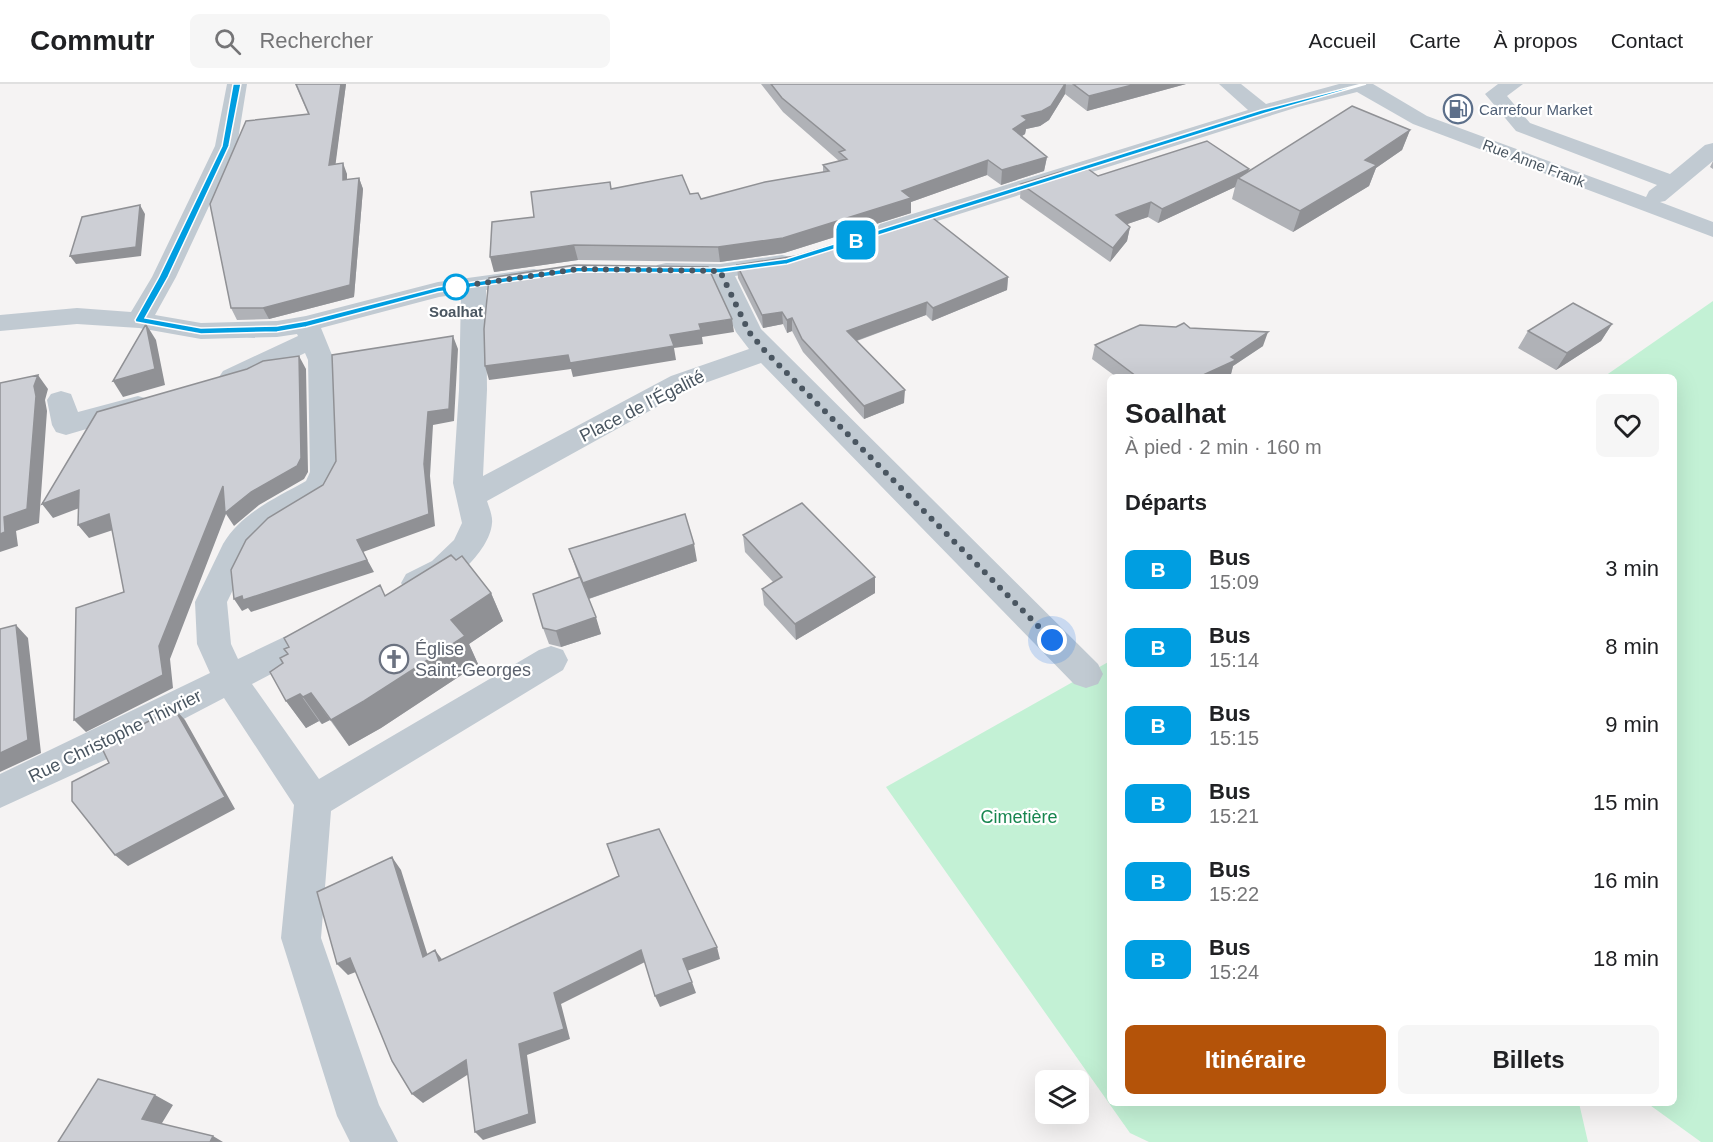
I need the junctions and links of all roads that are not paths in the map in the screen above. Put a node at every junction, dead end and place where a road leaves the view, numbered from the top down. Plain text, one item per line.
1 (237, 84) edge
2 (1229, 84) edge
3 (1361, 84) edge
4 (1514, 84) edge
5 (1263, 112) junction
6 (1713, 150) edge
7 (1673, 183) junction
8 (1647, 205) junction
9 (1713, 230) edge
10 (862, 238) edge
11 (808, 255) edge
12 (649, 270) edge
13 (720, 271) junction
14 (555, 273) edge
15 (474, 284) junction
16 (140, 320) junction
17 (0, 323) edge
18 (321, 345) junction
19 (766, 352) junction
20 (210, 384) edge
21 (166, 397) edge
22 (61, 400) dead end
23 (471, 496) junction
24 (394, 595) edge
25 (354, 615) edge
26 (551, 660) dead end
27 (1086, 674) dead end
28 (229, 678) junction
29 (0, 792) edge
30 (313, 802) junction
31 (375, 1142) edge

1 - 16 street
2 - 5 street
3 - 5 street
3 - 8 street, Rue Anne Frank
4 - 7 street
5 - 10 street
6 - 7 street
7 - 8 street
8 - 9 street, Rue Anne Frank
11 - 13 street
12 - 13 street
13 - 19 street
14 - 15 street
15 - 18 street
15 - 23 street
16 - 17 street
16 - 18 street
18 - 20 street
18 - 28 street
19 - 23 street, Place de l'Égalité
19 - 27 street
21 - 22 street
23 - 24 street
25 - 28 street
26 - 30 street
28 - 29 street, Rue Christophe Thivrier
28 - 30 street
30 - 31 street

